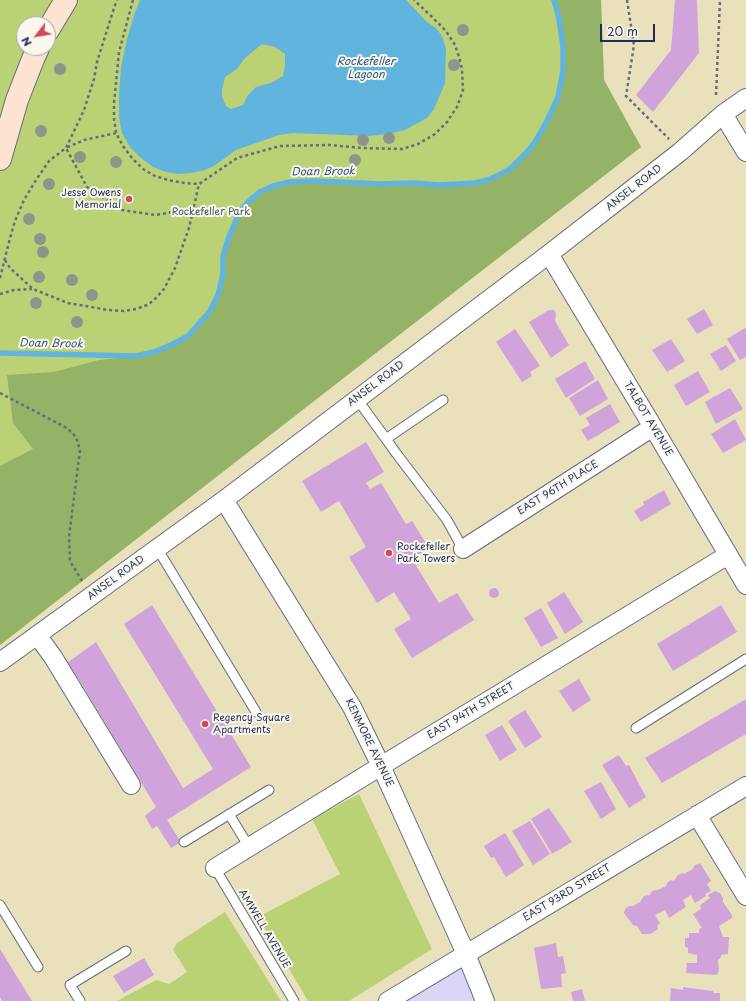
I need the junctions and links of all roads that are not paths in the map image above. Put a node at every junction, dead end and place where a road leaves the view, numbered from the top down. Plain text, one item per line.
1 (66, 0) edge
2 (56, 17) edge
3 (34, 56) edge
4 (746, 98) edge
5 (724, 114) junction
6 (746, 152) edge
7 (0, 159) edge
8 (549, 254) junction
9 (357, 400) junction
10 (443, 400) dead end
11 (653, 427) junction
12 (386, 439) junction
13 (224, 500) junction
14 (157, 548) junction
15 (463, 549) joint
16 (728, 555) junction
17 (746, 585) edge
18 (38, 635) junction
19 (746, 659) edge
20 (0, 662) edge
21 (256, 712) dead end
22 (636, 728) dead end
23 (381, 766) junction
24 (131, 785) dead end
25 (746, 786) edge
26 (269, 790) dead end
27 (229, 814) junction
28 (697, 815) junction
29 (184, 842) dead end
30 (249, 847) junction
31 (214, 868) joint
32 (746, 896) edge
33 (0, 905) edge
34 (126, 951) dead end
35 (466, 954) junction
36 (38, 967) dead end
37 (80, 1001) edge
38 (294, 1001) edge
39 (388, 1001) edge
40 (485, 1001) edge

1 - 2 main road
3 - 7 main road
4 - 5 street, ANSEL ROAD
5 - 6 street
5 - 8 street, ANSEL ROAD
8 - 9 street, ANSEL ROAD
8 - 11 street, TALBOT AVENUE
9 - 12 lane
9 - 13 street, ANSEL ROAD
10 - 12 lane
11 - 15 street, EAST 96TH PLACE
11 - 16 street, TALBOT AVENUE
12 - 15 lane
13 - 14 street, ANSEL ROAD
13 - 23 street, KENMORE AVENUE
14 - 18 street, ANSEL ROAD
14 - 21 lane
16 - 17 street, TALBOT AVENUE
16 - 23 street, EAST 94TH STREET
18 - 20 street, ANSEL ROAD
18 - 24 street
19 - 22 lane
23 - 30 street, EAST 94TH STREET
23 - 35 street, KENMORE AVENUE
25 - 28 street, EAST 93RD STREET
26 - 27 lane
27 - 29 lane
27 - 30 lane
28 - 32 street
28 - 35 street, EAST 93RD STREET
30 - 31 street, EAST 94TH STREET
31 - 38 lane, AMWELL AVENUE
33 - 36 lane
34 - 37 lane
35 - 39 street, EAST 93RD STREET
35 - 40 street, KENMORE AVENUE

